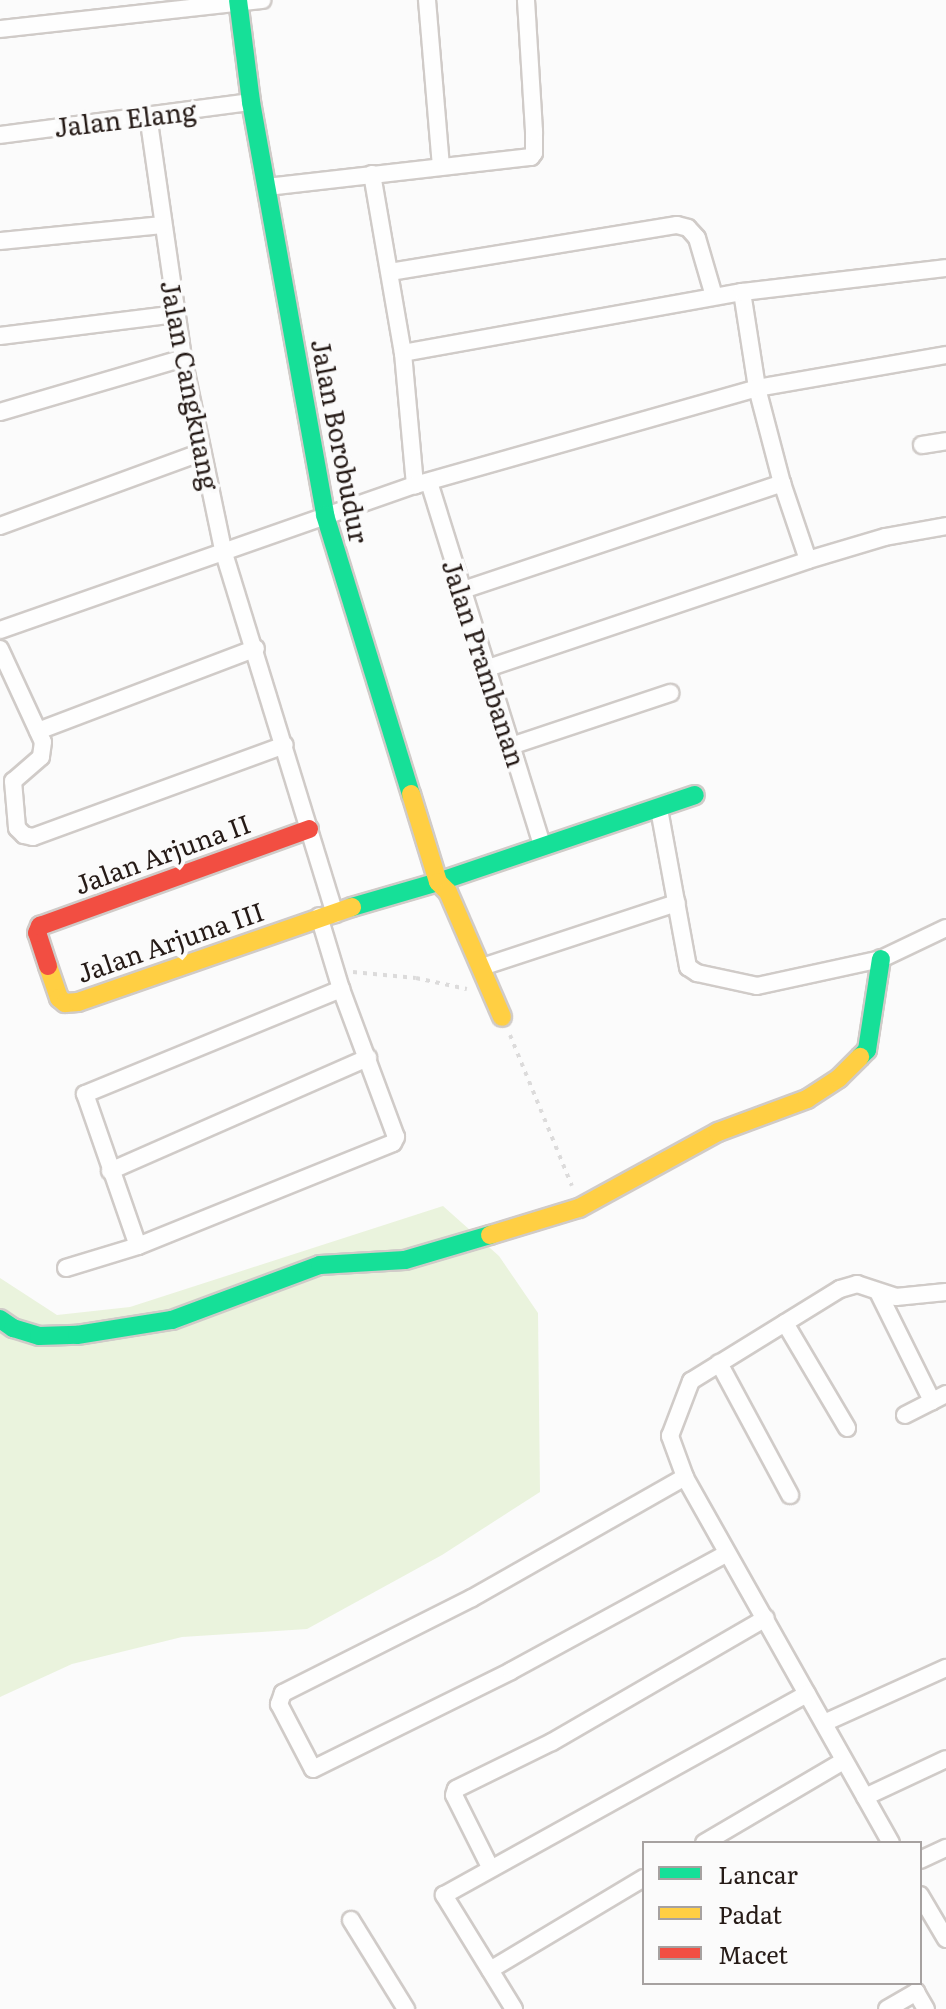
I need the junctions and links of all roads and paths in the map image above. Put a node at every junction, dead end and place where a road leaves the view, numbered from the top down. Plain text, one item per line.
1 (262, 0) edge
2 (427, 0) edge
3 (526, 0) edge
4 (238, 1) edge
5 (0, 29) edge
6 (251, 102) junction
7 (148, 115) junction
8 (0, 135) edge
9 (441, 166) junction
10 (372, 174) junction
11 (267, 187) junction
12 (162, 225) junction
13 (0, 241) edge
14 (946, 268) edge
15 (390, 272) junction
16 (742, 292) junction
17 (714, 296) junction
18 (176, 314) junction
19 (0, 336) edge
20 (403, 353) junction
21 (946, 355) edge
22 (183, 358) junction
23 (757, 388) junction
24 (0, 412) edge
25 (946, 441) edge
26 (922, 445) dead end
27 (202, 452) junction
28 (782, 483) junction
29 (422, 484) junction
30 (325, 515) junction
31 (0, 526) edge
32 (946, 526) edge
33 (223, 550) junction
34 (808, 560) junction
35 (460, 591) junction
36 (0, 630) edge
37 (256, 648) junction
38 (0, 649) edge
39 (485, 669) junction
40 (670, 693) dead end
41 (38, 731) junction
42 (285, 745) junction
43 (511, 746) junction
44 (695, 795) dead end
45 (659, 809) junction
46 (309, 829) junction
47 (542, 844) junction
48 (438, 882) junction
49 (677, 903) junction
50 (327, 915) junction
51 (946, 928) edge
52 (37, 933) joint
53 (881, 959) junction
54 (482, 967) junction
55 (335, 970) junction
56 (341, 989) junction
57 (471, 991) dead end
58 (502, 1017) joint
59 (368, 1058) junction
60 (110, 1171) junction
61 (579, 1208) junction
62 (138, 1246) junction
63 (66, 1268) dead end
64 (878, 1292) junction
65 (946, 1292) edge
66 (0, 1319) edge
67 (785, 1323) junction
68 (719, 1363) junction
69 (939, 1398) edge
70 (905, 1415) dead end
71 (847, 1428) dead end
72 (685, 1477) junction
73 (790, 1495) dead end
74 (727, 1553) junction
75 (766, 1618) junction
76 (946, 1668) edge
77 (807, 1694) junction
78 (824, 1723) junction
79 (946, 1759) edge
80 (843, 1761) junction
81 (865, 1797) junction
82 (707, 1841) edge
83 (884, 1841) edge
84 (946, 1848) edge
85 (922, 1859) edge
86 (490, 1867) junction
87 (642, 1879) edge
88 (922, 1902) edge
89 (351, 1920) dead end
90 (946, 1939) edge
91 (490, 1970) junction
92 (406, 2009) edge
93 (514, 2009) edge
94 (887, 2009) edge
95 (926, 2009) edge

1 - 4 street
2 - 9 street
3 - 9 street
4 - 5 street
4 - 6 street, Jalan Borobudur
6 - 7 street, Jalan Elang
6 - 11 street, Jalan Borobudur
7 - 8 street, Jalan Elang
7 - 12 street, Jalan Cangkuang
9 - 10 street
10 - 11 street
10 - 15 street, Jalan Prambanan
11 - 30 street, Jalan Borobudur
12 - 13 street
12 - 18 street, Jalan Cangkuang
14 - 16 street
15 - 17 street
15 - 20 street, Jalan Prambanan
16 - 17 street
16 - 23 street
17 - 20 street
18 - 19 street
18 - 22 street, Jalan Cangkuang
20 - 29 street, Jalan Prambanan
21 - 23 street
22 - 24 street
22 - 27 street, Jalan Cangkuang
23 - 28 street
23 - 29 street
25 - 26 street
27 - 31 street
27 - 33 street, Jalan Cangkuang
28 - 34 street
28 - 35 street
29 - 30 street
29 - 35 street, Jalan Prambanan
30 - 33 street
30 - 48 street, Jalan Borobudur
32 - 34 street
33 - 36 street
33 - 37 street, Jalan Cangkuang
34 - 39 street
35 - 39 street, Jalan Prambanan
37 - 41 street
37 - 42 street, Jalan Cangkuang
38 - 41 street
39 - 43 street, Jalan Prambanan
40 - 43 street
41 - 42 street
42 - 46 street, Jalan Cangkuang
43 - 47 street, Jalan Prambanan
44 - 45 street
45 - 47 street
45 - 49 street
46 - 50 street, Jalan Cangkuang
46 - 52 street, Jalan Arjuna II
47 - 48 street
48 - 50 street
48 - 54 street, Jalan Borobudur
49 - 53 street
49 - 54 street
50 - 52 street, Jalan Arjuna III
50 - 55 street, Jalan Cangkuang
51 - 53 street
53 - 61 street
54 - 58 street, Jalan Borobudur
55 - 56 street, Jalan Cangkuang
55 - 57 path
56 - 59 street, Jalan Cangkuang
56 - 60 street
58 - 61 path
59 - 60 street
59 - 62 street, Jalan Cangkuang
60 - 62 street
61 - 66 street
62 - 63 street
64 - 65 street
64 - 67 street
64 - 69 street
67 - 68 street
67 - 71 street
68 - 72 street
68 - 73 street
69 - 70 street
72 - 74 street
72 - 74 street
74 - 75 street
75 - 77 street
75 - 86 street
76 - 78 street
77 - 78 street
77 - 86 street
78 - 80 street
79 - 81 street
80 - 81 street
80 - 82 street
81 - 83 street
84 - 85 street
86 - 91 street
87 - 91 street
88 - 90 street
89 - 92 street
91 - 93 street
94 - 95 street

